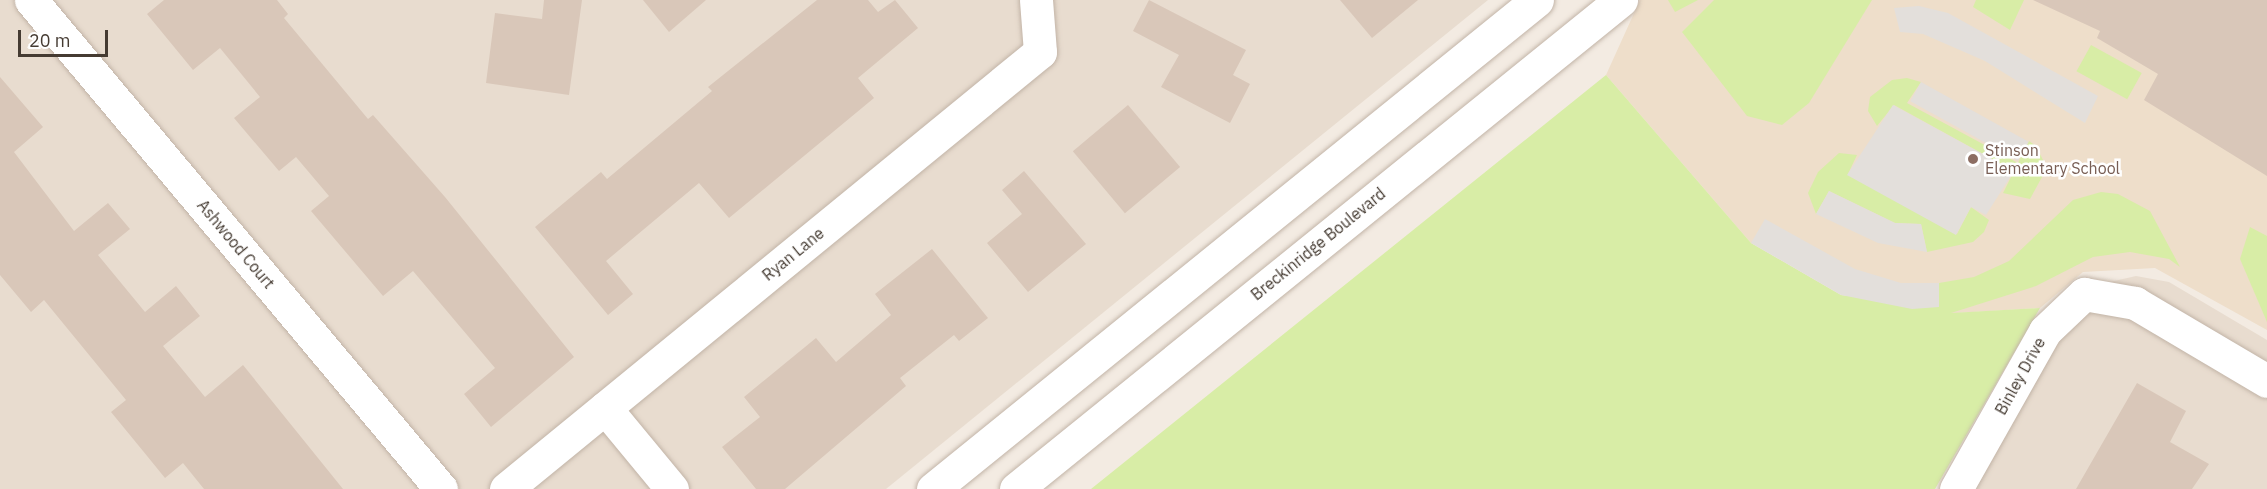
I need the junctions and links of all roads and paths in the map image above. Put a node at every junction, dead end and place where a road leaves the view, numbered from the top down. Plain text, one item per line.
1 (31, 0) edge
2 (1035, 0) edge
3 (1537, 0) edge
4 (1611, 3) edge
5 (2267, 381) edge
6 (605, 408) junction
7 (441, 489) edge
8 (506, 489) edge
9 (672, 489) edge
10 (933, 489) edge
11 (1016, 489) edge
12 (1956, 489) edge

1 - 7 street, Ashwood Court
2 - 6 street, Ryan Lane
3 - 10 street
4 - 11 street, Breckinridge Boulevard
5 - 12 street, Binley Drive
6 - 8 street, Ryan Lane
6 - 9 street

